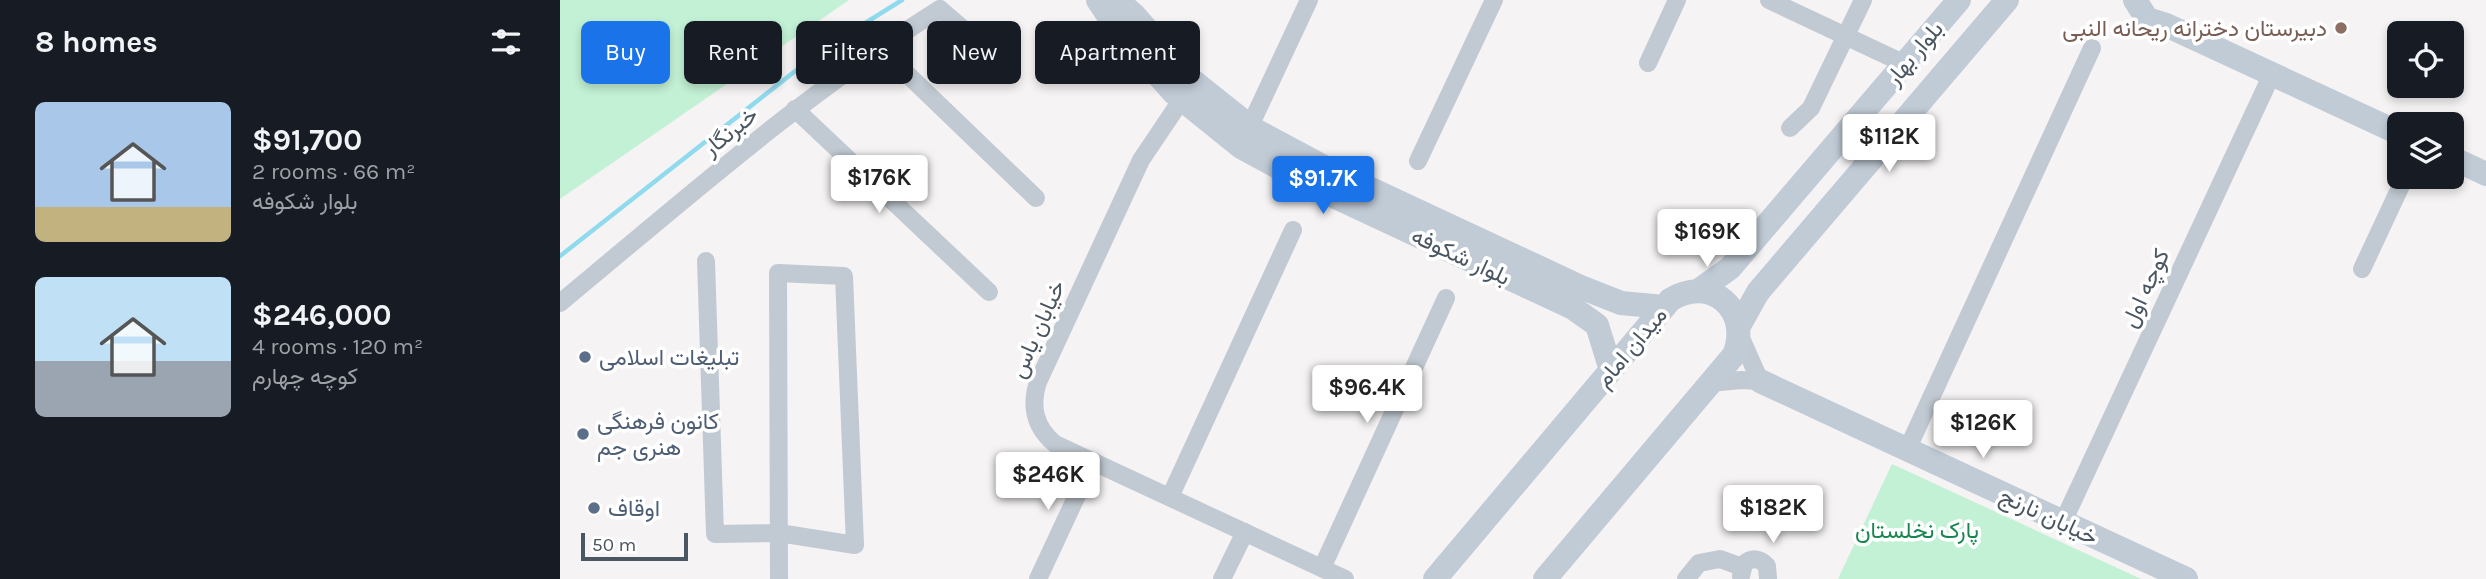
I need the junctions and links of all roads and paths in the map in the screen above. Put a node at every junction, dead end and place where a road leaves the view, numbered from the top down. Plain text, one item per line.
1 (1098, 0) edge
2 (1117, 0) edge
3 (1309, 0) edge
4 (1493, 0) edge
5 (1677, 0) edge
6 (1769, 0) edge
7 (1863, 0) edge
8 (1959, 0) edge
9 (2007, 0) edge
10 (2135, 0) edge
11 (2147, 0) edge
12 (954, 21) edge
13 (2166, 25) junction
14 (913, 26) edge
15 (1846, 36) junction
16 (2092, 48) dead end
17 (1648, 63) dead end
18 (1905, 64) junction
19 (2272, 74) junction
20 (913, 79) edge
21 (829, 84) edge
22 (1182, 99) junction
23 (795, 109) junction
24 (1250, 126) junction
25 (2387, 127) edge
26 (1790, 128) dead end
27 (1418, 161) dead end
28 (2464, 164) edge
29 (2486, 174) edge
30 (2399, 189) edge
31 (1037, 198) dead end
32 (1293, 230) dead end
33 (706, 261) dead end
34 (2362, 270) dead end
35 (1698, 291) junction
36 (989, 292) dead end
37 (1446, 298) dead end
38 (560, 303) edge
39 (1664, 307) junction
40 (1740, 331) junction
41 (1611, 370) junction
42 (1760, 382) junction
43 (1710, 383) junction
44 (1908, 450) junction
45 (1093, 461) junction
46 (1170, 497) junction
47 (2063, 522) junction
48 (1245, 532) junction
49 (779, 533) junction
50 (1322, 568) junction
51 (1742, 573) edge
52 (779, 579) edge
53 (1038, 579) edge
54 (1222, 579) edge
55 (1345, 579) edge
56 (1435, 579) edge
57 (1545, 579) edge
58 (1686, 579) edge
59 (1768, 579) edge
60 (2186, 579) edge

1 - 22 street, بلوار شکوفه
2 - 24 street, بلوار شکوفه
3 - 24 street
4 - 27 street
5 - 17 street
6 - 15 street
7 - 15 street
8 - 18 street, بلوار بهار
9 - 40 street, بلوار بهار
10 - 13 street
11 - 13 street
12 - 14 street, خبرنگار
13 - 19 street
15 - 18 street
15 - 26 street
16 - 44 street
18 - 35 street, بلوار بهار
19 - 25 street
19 - 47 street, کوچه اول
20 - 31 street
21 - 23 street, خبرنگار
22 - 41 street, بلوار شکوفه
22 - 45 street, خیابان یاس
23 - 36 street
23 - 38 street, خبرنگار
24 - 39 street, بلوار شکوفه
28 - 29 street
30 - 34 street
32 - 46 street
33 - 49 street
35 - 39 street, میدان امام
35 - 40 street
37 - 50 street
39 - 41 street, میدان امام
40 - 42 street
40 - 43 street
41 - 56 street, میدان امام
42 - 43 street
42 - 44 street, خیابان نارنج
43 - 57 street
44 - 47 street, خیابان نارنج
45 - 46 street, خیابان یاس
45 - 53 street
46 - 48 street, خیابان یاس
47 - 60 street, خیابان نارنج
48 - 50 street, خیابان یاس
48 - 54 street
49 - 49 street
49 - 52 street
50 - 55 street, خیابان یاس
51 - 58 street
51 - 59 street

